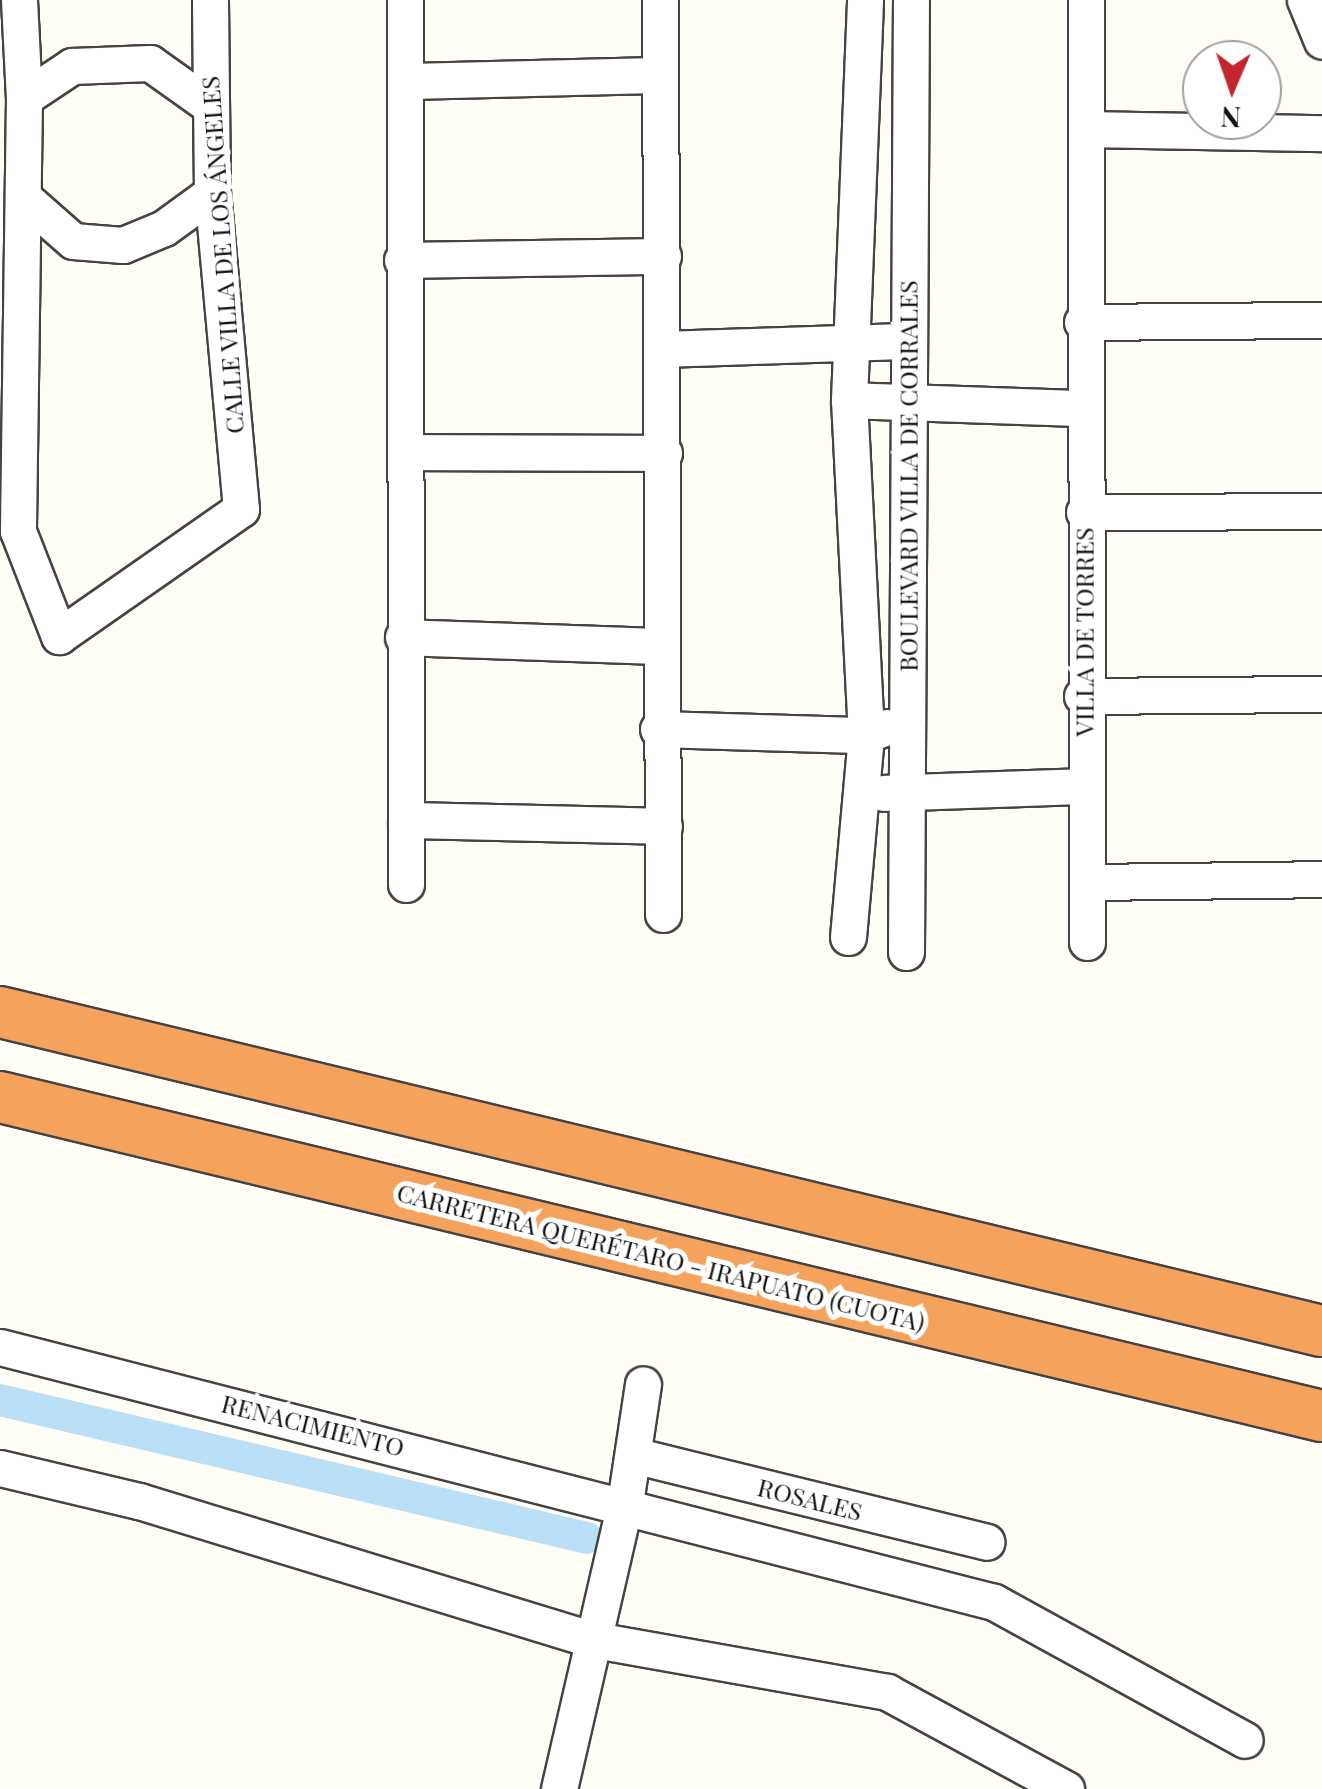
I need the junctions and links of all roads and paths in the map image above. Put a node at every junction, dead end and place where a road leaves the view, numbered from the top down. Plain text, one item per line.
1 (19, 0) edge
2 (210, 0) edge
3 (405, 0) edge
4 (660, 0) edge
5 (865, 0) edge
6 (911, 0) edge
7 (1086, 0) edge
8 (1305, 0) edge
9 (1322, 41) edge
10 (659, 76) junction
11 (406, 81) junction
12 (24, 98) junction
13 (209, 105) junction
14 (1087, 129) junction
15 (1322, 133) edge
16 (12, 154) edge
17 (212, 193) junction
18 (24, 198) junction
19 (663, 256) junction
20 (402, 260) junction
21 (1322, 320) edge
22 (1082, 322) junction
23 (850, 340) junction
24 (909, 341) junction
25 (664, 349) junction
26 (908, 399) junction
27 (849, 400) junction
28 (1082, 408) junction
29 (406, 452) junction
30 (664, 453) junction
31 (1322, 511) edge
32 (1084, 512) junction
33 (9, 531) edge
34 (403, 638) junction
35 (662, 646) junction
36 (1322, 694) edge
37 (1082, 696) junction
38 (907, 720) junction
39 (658, 729) junction
40 (866, 736) junction
41 (1085, 786) junction
42 (906, 788) junction
43 (864, 798) junction
44 (406, 820) junction
45 (664, 826) junction
46 (1322, 878) edge
47 (1088, 882) junction
48 (406, 884) dead end
49 (663, 914) dead end
50 (848, 937) dead end
51 (1088, 942) dead end
52 (906, 952) dead end
53 (0, 1012) edge
54 (0, 1097) edge
55 (1322, 1331) edge
56 (0, 1347) edge
57 (643, 1384) dead end
58 (1322, 1416) edge
59 (633, 1455) junction
60 (0, 1468) edge
61 (625, 1502) junction
62 (986, 1542) dead end
63 (590, 1639) junction
64 (1245, 1740) dead end
65 (559, 1789) edge
66 (1066, 1789) edge

1 - 12 street
2 - 13 street, CALLE VILLA DE LOS ÁNGELES
3 - 11 street
4 - 10 street
5 - 23 street, BOULEVARD VILLA DE CORRALES
6 - 24 street, BOULEVARD VILLA DE CORRALES
7 - 14 street, VILLA DE TORRES
8 - 9 street
10 - 11 street
10 - 19 street
11 - 20 street
12 - 13 street
12 - 16 street
13 - 17 street, CALLE VILLA DE LOS ÁNGELES
14 - 15 street
14 - 22 street, VILLA DE TORRES
16 - 18 street
17 - 18 street
17 - 33 street, CALLE VILLA DE LOS ÁNGELES
18 - 33 street
19 - 20 street
19 - 25 street
20 - 29 street
21 - 22 street
22 - 28 street, VILLA DE TORRES
23 - 24 street
23 - 25 street
23 - 27 street, BOULEVARD VILLA DE CORRALES
24 - 26 street, BOULEVARD VILLA DE CORRALES
25 - 30 street
26 - 27 street
26 - 28 street
26 - 38 street, BOULEVARD VILLA DE CORRALES
27 - 40 street, BOULEVARD VILLA DE CORRALES
28 - 32 street, VILLA DE TORRES
29 - 30 street
29 - 34 street
30 - 35 street
31 - 32 street
32 - 37 street, VILLA DE TORRES
34 - 35 street
34 - 44 street
35 - 39 street
36 - 37 street
37 - 41 street, VILLA DE TORRES
38 - 40 street
38 - 42 street, BOULEVARD VILLA DE CORRALES
39 - 40 street
39 - 45 street
40 - 43 street, BOULEVARD VILLA DE CORRALES
41 - 42 street
41 - 47 street, VILLA DE TORRES
42 - 43 street
42 - 52 street, BOULEVARD VILLA DE CORRALES
43 - 50 street, BOULEVARD VILLA DE CORRALES
44 - 45 street
44 - 48 street
45 - 49 street
46 - 47 street
47 - 51 street, VILLA DE TORRES
53 - 55 highway
54 - 58 highway, CARRETERA QUERÉTARO - IRAPUATO (CUOTA)
56 - 61 street, RENACIMIENTO
57 - 59 street
59 - 61 street
59 - 62 street, ROSALES
60 - 63 street
61 - 63 street
61 - 64 street, RENACIMIENTO
63 - 65 street
63 - 66 street

